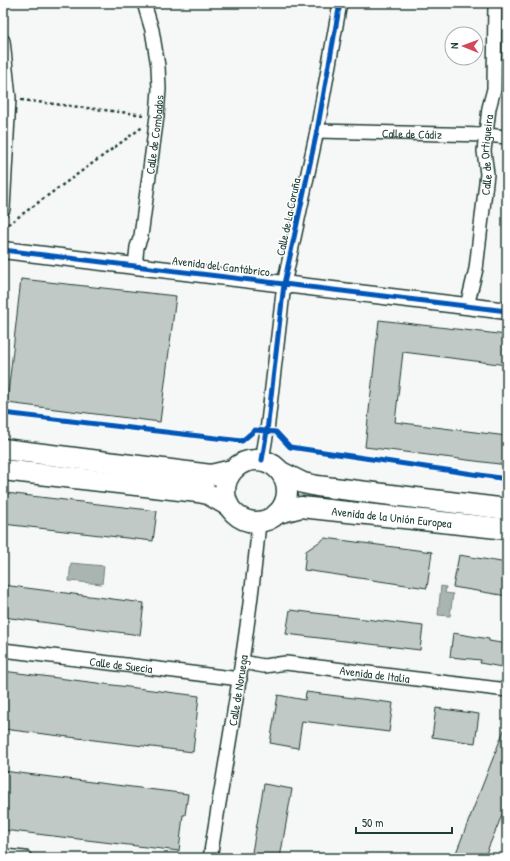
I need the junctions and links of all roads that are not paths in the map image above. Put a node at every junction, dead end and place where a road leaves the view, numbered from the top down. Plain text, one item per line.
1 (144, 3) edge
2 (340, 3) edge
3 (495, 3) edge
4 (3, 41) edge
5 (316, 131) junction
6 (486, 135) junction
7 (507, 137) edge
8 (3, 209) edge
9 (3, 250) edge
10 (135, 266) junction
11 (284, 284) junction
12 (467, 306) junction
13 (507, 311) edge
14 (3, 449) edge
15 (262, 460) junction
16 (3, 470) edge
17 (232, 470) junction
18 (281, 472) junction
19 (227, 505) junction
20 (507, 509) edge
21 (278, 513) junction
22 (259, 522) junction
23 (507, 529) edge
24 (3, 650) edge
25 (242, 662) junction
26 (240, 679) junction
27 (507, 690) edge
28 (3, 856) edge
29 (25, 858) edge
30 (210, 858) edge

1 - 10 street, Calle de Combados
2 - 5 street, Calle de La Coruña
3 - 6 street, Calle de Ortigueira
4 - 8 street
5 - 6 street, Calle de Cádiz
5 - 11 street, Calle de La Coruña
6 - 7 street, Calle de Cádiz
6 - 12 street, Calle de Ortigueira
9 - 10 street, Avenida del Cantábrico
10 - 11 street, Avenida del Cantábrico
11 - 12 street, Avenida del Cantábrico
11 - 15 street, Calle de La Coruña
12 - 13 street, Avenida del Cantábrico
14 - 17 main road
15 - 17 main road
15 - 18 main road
16 - 19 main road
17 - 19 main road
18 - 20 main road, Avenida de la Unión Europea
18 - 21 main road
19 - 22 main road
21 - 22 main road
21 - 23 main road, Avenida de la Unión Europea
22 - 25 street, Calle de Noruega
24 - 26 street, Calle de Suecia
25 - 26 street, Calle de Noruega
25 - 27 street, Avenida de Italia
26 - 30 street, Calle de Noruega
28 - 29 street

